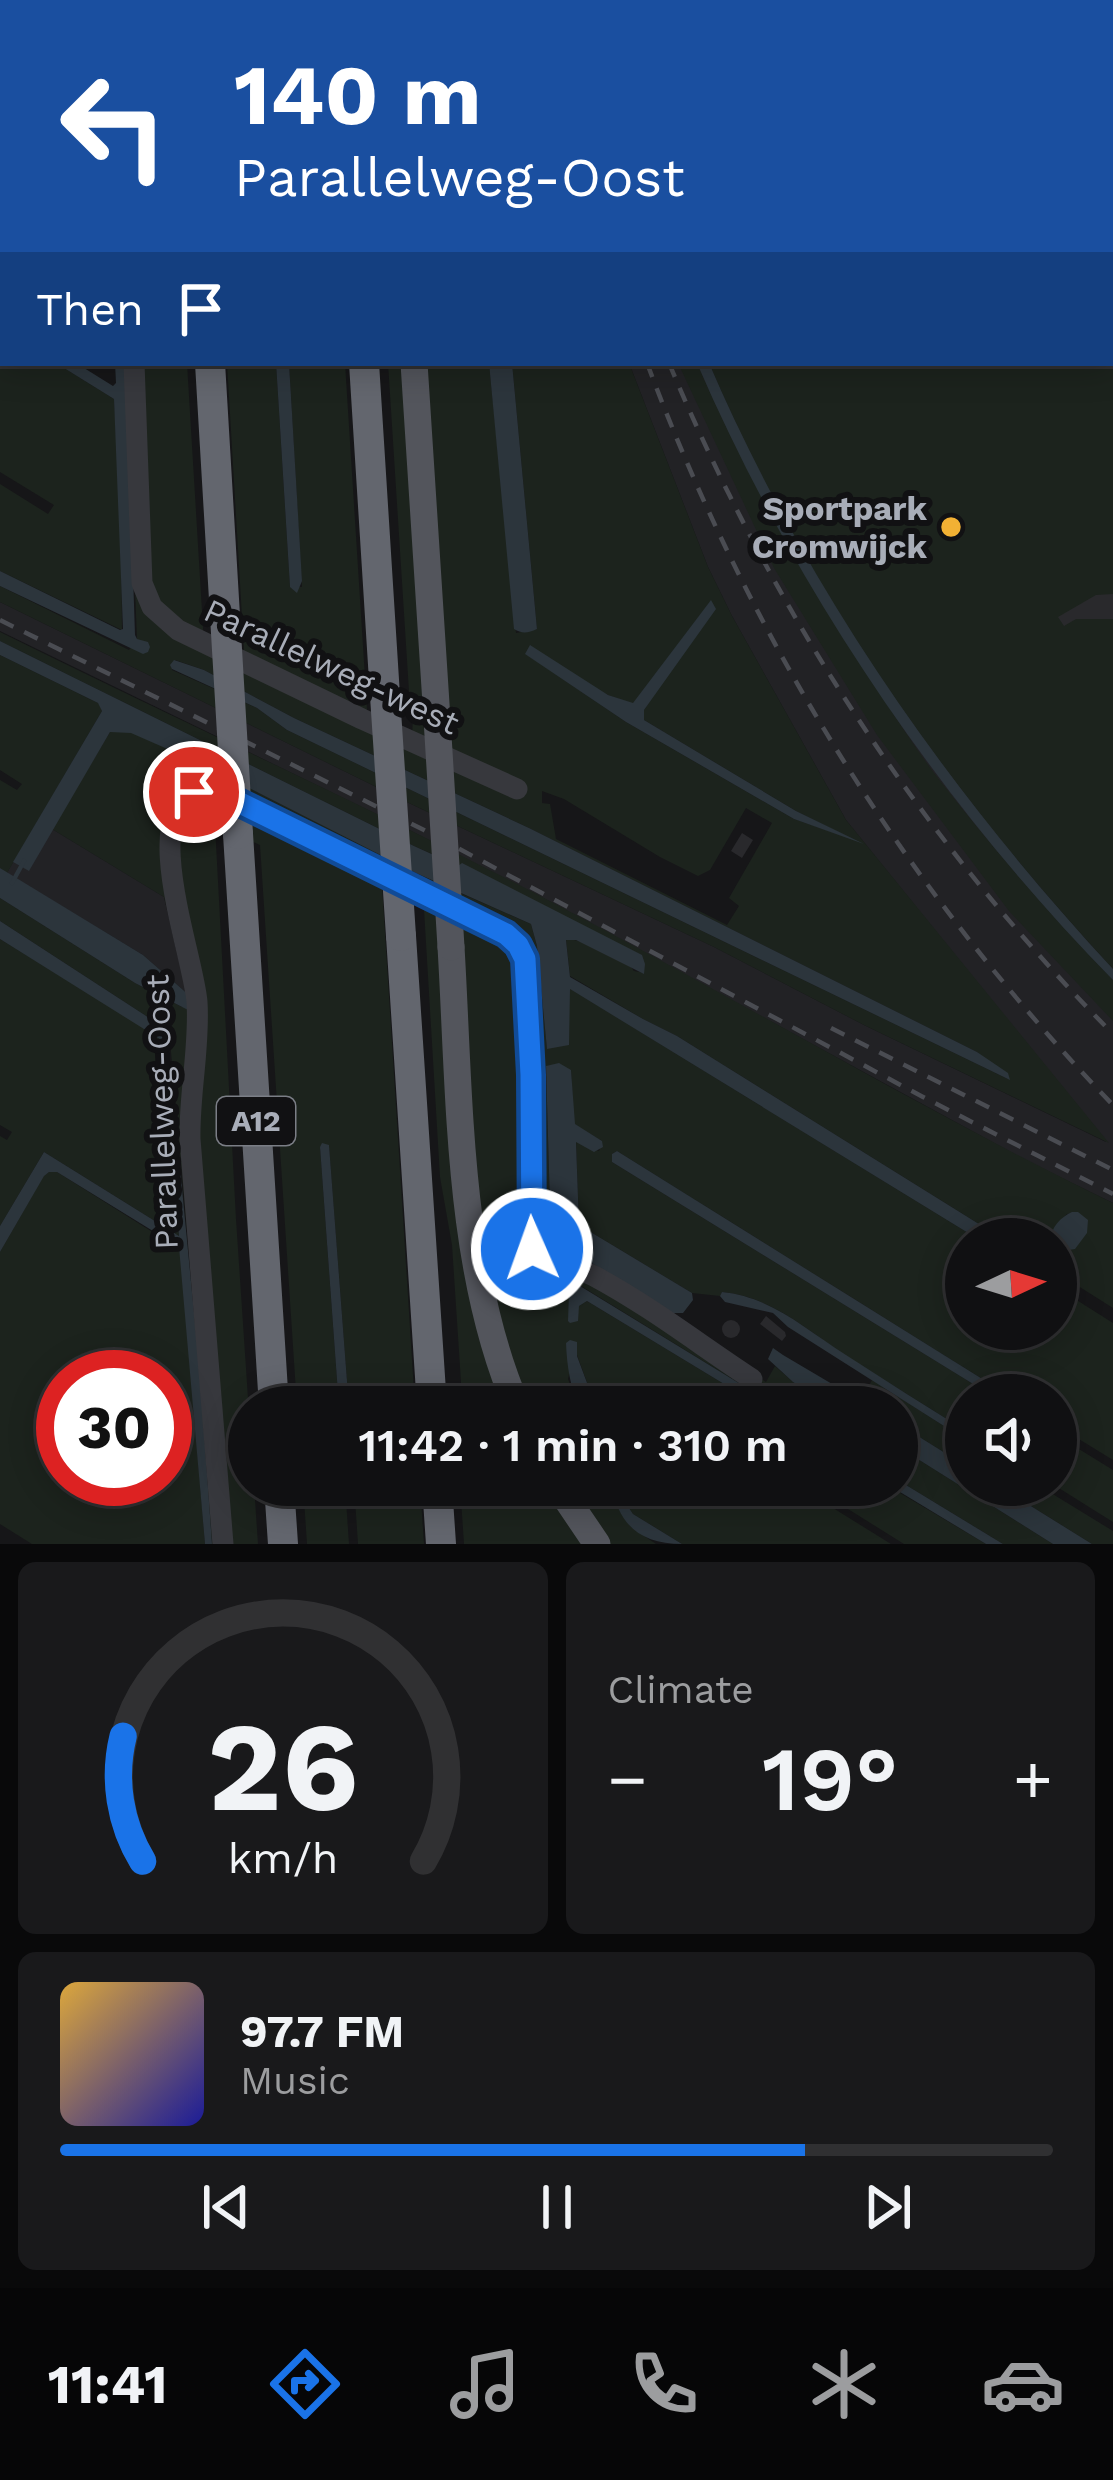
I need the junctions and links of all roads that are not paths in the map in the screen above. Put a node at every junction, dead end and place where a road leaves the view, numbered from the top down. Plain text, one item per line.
1 (134, 366) edge
2 (210, 366) edge
3 (364, 366) edge
4 (414, 366) edge
5 (517, 789) dead end
6 (752, 1379) dead end
7 (273, 1386) edge
8 (431, 1386) edge
9 (510, 1386) edge
10 (280, 1506) edge
11 (438, 1506) edge
12 (571, 1506) edge
13 (223, 1544) edge
14 (283, 1544) edge
15 (441, 1544) edge
16 (597, 1544) edge

1 - 5 street, Parallelweg-west
2 - 7 highway, A12, bridge
3 - 8 highway, bridge
4 - 9 main road, bridge
6 - 13 street, Parallelweg-Oost
10 - 14 highway
11 - 15 highway
12 - 16 main road

